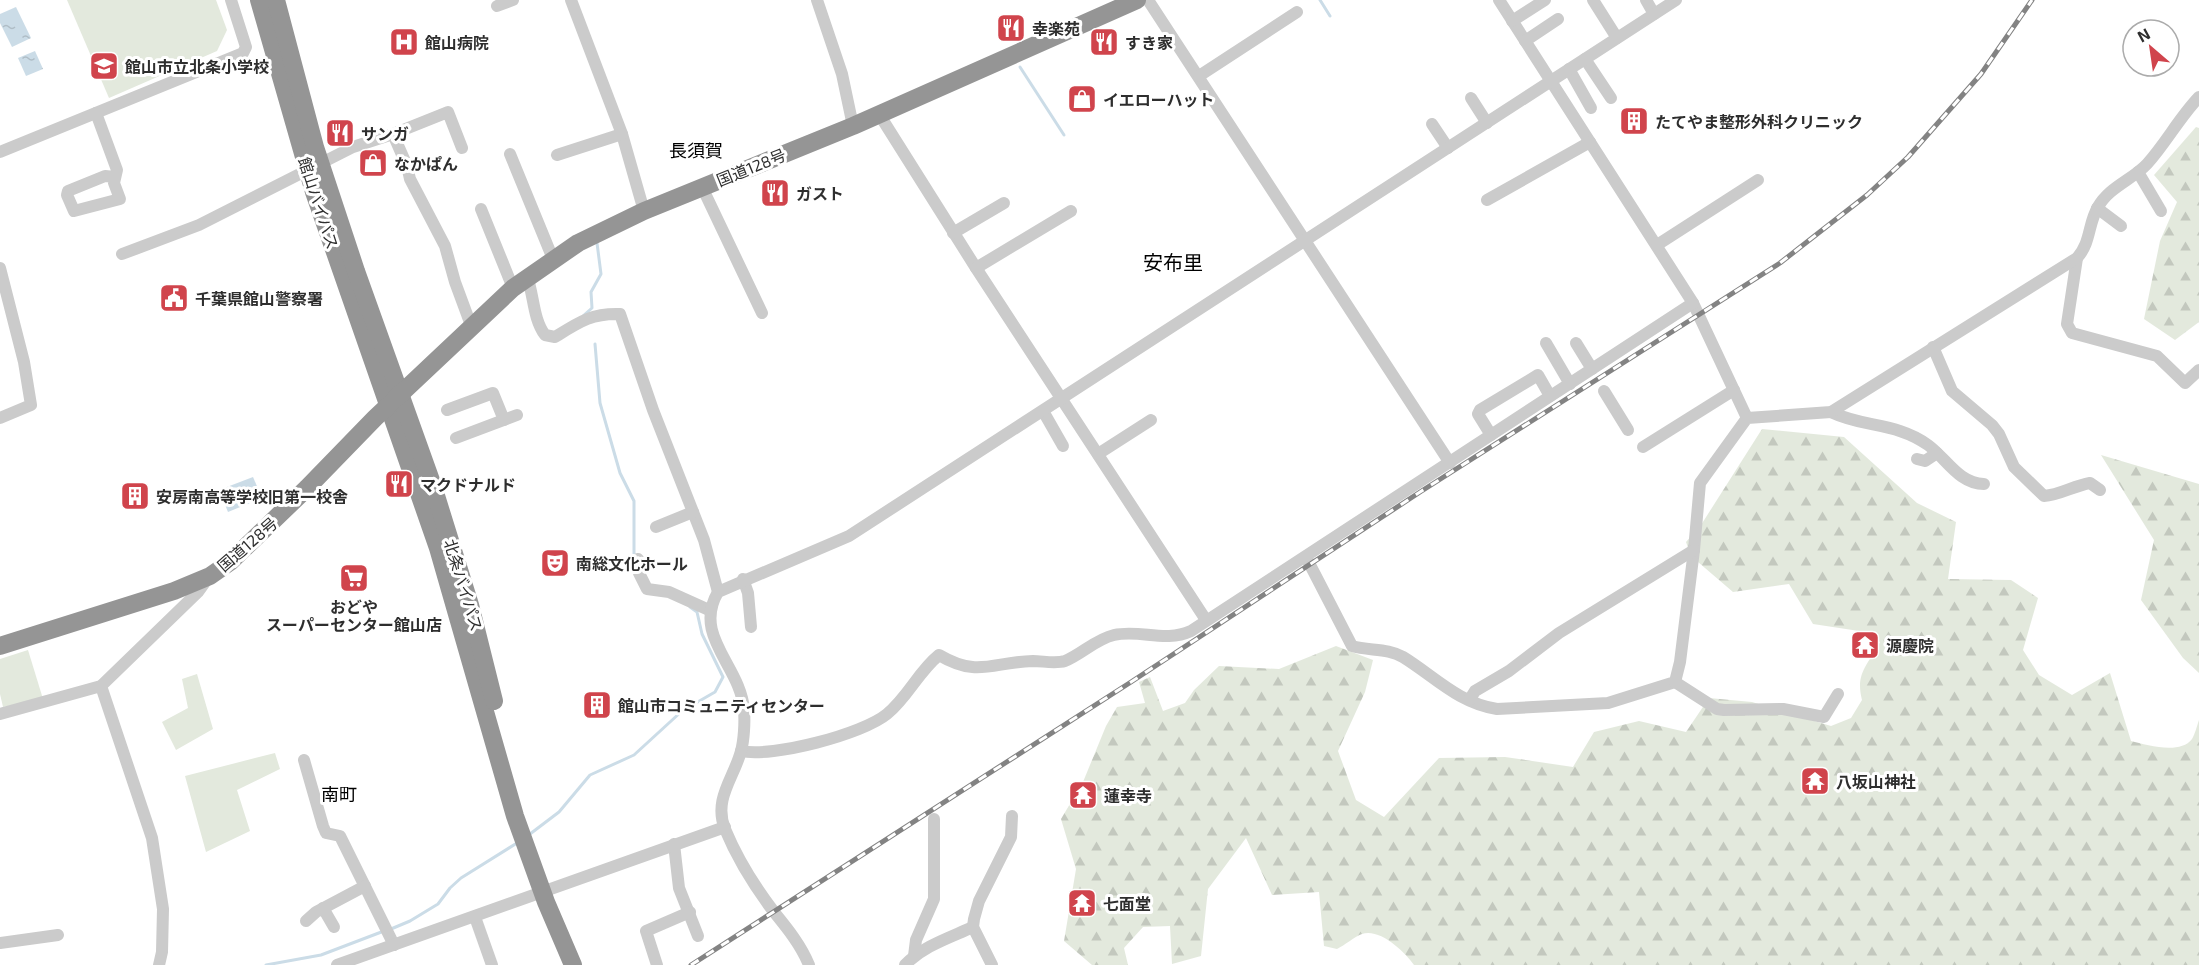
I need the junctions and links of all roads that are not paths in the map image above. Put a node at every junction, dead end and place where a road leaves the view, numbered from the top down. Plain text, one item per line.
1 (231, 0) edge
2 (259, 0) edge
3 (276, 0) edge
4 (513, 0) edge
5 (571, 0) edge
6 (817, 0) edge
7 (1137, 0) edge
8 (1148, 0) edge
9 (1499, 0) edge
10 (1545, 0) edge
11 (1593, 0) edge
12 (1646, 0) edge
13 (1676, 0) edge
14 (497, 6) dead end
15 (1297, 12) dead end
16 (1654, 14) junction
17 (1557, 19) dead end
18 (1512, 21) junction
19 (1617, 38) junction
20 (1525, 41) junction
21 (1586, 59) junction
22 (1569, 69) junction
23 (1199, 76) junction
24 (1550, 82) junction
25 (2199, 97) edge
26 (1471, 98) dead end
27 (1611, 98) dead end
28 (1591, 108) dead end
29 (96, 113) junction
30 (879, 114) junction
31 (1487, 123) junction
32 (1432, 124) dead end
33 (853, 126) junction
34 (393, 134) junction
35 (622, 134) junction
36 (1590, 142) junction
37 (462, 148) dead end
38 (1448, 148) junction
39 (0, 152) edge
40 (510, 154) dead end
41 (557, 155) dead end
42 (315, 168) junction
43 (2138, 172) junction
44 (115, 177) dead end
45 (1758, 180) dead end
46 (702, 187) junction
47 (1487, 200) dead end
48 (1004, 203) dead end
49 (2097, 208) junction
50 (481, 209) dead end
51 (644, 211) junction
52 (1071, 211) dead end
53 (2161, 211) dead end
54 (2121, 226) dead end
55 (953, 233) junction
56 (1305, 240) junction
57 (1657, 245) junction
58 (122, 255) dead end
59 (2077, 258) junction
60 (553, 259) junction
61 (0, 268) edge
62 (975, 268) junction
63 (520, 282) junction
64 (1693, 303) junction
65 (762, 313) dead end
66 (472, 328) junction
67 (1546, 343) dead end
68 (1576, 343) dead end
69 (1933, 347) junction
70 (1592, 369) junction
71 (2199, 370) edge
72 (1570, 384) junction
73 (1734, 390) junction
74 (1604, 391) dead end
75 (1550, 396) junction
76 (395, 398) junction
77 (1062, 399) junction
78 (447, 410) dead end
79 (1043, 411) junction
80 (1831, 412) junction
81 (517, 415) dead end
82 (0, 418) edge
83 (1748, 418) junction
84 (504, 420) junction
85 (1151, 420) dead end
86 (1628, 430) dead end
87 (1491, 435) junction
88 (456, 438) dead end
89 (1063, 446) dead end
90 (1643, 447) dead end
91 (1937, 453) junction
92 (1098, 454) junction
93 (1917, 459) dead end
94 (1450, 464) junction
95 (1984, 484) dead end
96 (2100, 490) dead end
97 (693, 512) junction
98 (656, 527) dead end
99 (1694, 550) junction
100 (1306, 557) junction
101 (638, 559) dead end
102 (210, 576) junction
103 (743, 579) junction
104 (718, 592) junction
105 (709, 610) junction
106 (1206, 620) junction
107 (751, 627) dead end
108 (0, 646) edge
109 (1675, 682) junction
110 (101, 686) junction
111 (1838, 694) dead end
112 (1470, 699) junction
113 (0, 714) edge
114 (741, 751) junction
115 (304, 760) dead end
116 (1012, 816) dead end
117 (934, 819) dead end
118 (724, 827) junction
119 (674, 844) junction
120 (365, 886) junction
121 (324, 908) junction
122 (690, 912) junction
123 (475, 917) junction
124 (306, 921) dead end
125 (334, 927) dead end
126 (973, 927) junction
127 (58, 935) dead end
128 (389, 935) junction
129 (698, 936) dead end
130 (0, 943) edge
131 (909, 960) edge
132 (342, 964) edge
133 (159, 965) edge
134 (491, 965) edge
135 (573, 965) edge
136 (657, 965) edge
137 (809, 965) edge
138 (992, 965) edge

1 - 29 street
2 - 42 highway, 館山バイパス
3 - 42 highway, 館山バイパス
4 - 14 street
5 - 35 street
6 - 33 street
7 - 30 highway, 国道128号
8 - 23 street
9 - 18 street
10 - 18 street
11 - 19 street
12 - 16 street
13 - 16 street
15 - 23 street
16 - 19 street
17 - 20 street
18 - 20 street
19 - 21 street
20 - 24 street
21 - 22 street
21 - 27 street
22 - 24 street
22 - 28 street
23 - 56 street
24 - 31 street
24 - 36 street
25 - 43 street
26 - 31 street
29 - 39 street
29 - 44 street
30 - 33 highway, 国道128号
30 - 55 street
31 - 38 street
32 - 38 street
33 - 46 highway, 国道128号
34 - 37 street
34 - 42 street
34 - 66 street
35 - 41 street
35 - 51 street
36 - 47 street
36 - 57 street
38 - 56 street
40 - 60 street
42 - 58 street
42 - 76 highway, 館山バイパス
43 - 49 street
43 - 53 street
45 - 57 street
46 - 51 highway, 国道128号
46 - 65 street
48 - 55 street
49 - 54 street
49 - 59 street
50 - 63 street
51 - 60 highway, 国道128号
52 - 62 street
55 - 62 street
56 - 77 street
56 - 94 street
57 - 64 street
59 - 69 street
59 - 71 street
60 - 63 highway, 国道128号
61 - 82 street
62 - 77 street
63 - 66 highway, 国道128号
63 - 97 street
64 - 70 street
64 - 73 street
66 - 76 highway, 国道128号
67 - 72 street
68 - 70 street
69 - 80 street
69 - 96 street
70 - 72 street
72 - 75 street
73 - 83 street
73 - 90 street
74 - 86 street
75 - 87 street
75 - 87 street
76 - 102 highway, 国道128号
76 - 135 highway, 北条バイパス
77 - 79 street
77 - 92 street
78 - 84 street
79 - 89 street
79 - 103 street
80 - 83 street
80 - 91 street
81 - 84 street
83 - 99 street
84 - 88 street
85 - 92 street
87 - 94 street
91 - 93 street
91 - 95 street
92 - 106 street
94 - 100 street
97 - 98 street
97 - 104 street
99 - 109 street
99 - 112 street
100 - 106 street
100 - 112 street
101 - 105 street
102 - 108 highway, 国道128号
102 - 110 street
103 - 104 street
103 - 107 street
104 - 105 street
105 - 114 street
106 - 114 street
109 - 111 street
109 - 112 street
110 - 113 street
110 - 133 street
114 - 118 street
115 - 120 street
116 - 126 street
117 - 131 street
118 - 119 street
118 - 137 street
119 - 122 street
119 - 123 street
120 - 121 street
120 - 128 street
121 - 124 street
121 - 125 street
122 - 129 street
122 - 136 street
123 - 128 street
123 - 134 street
126 - 131 street
126 - 138 street
127 - 130 street
128 - 132 street

